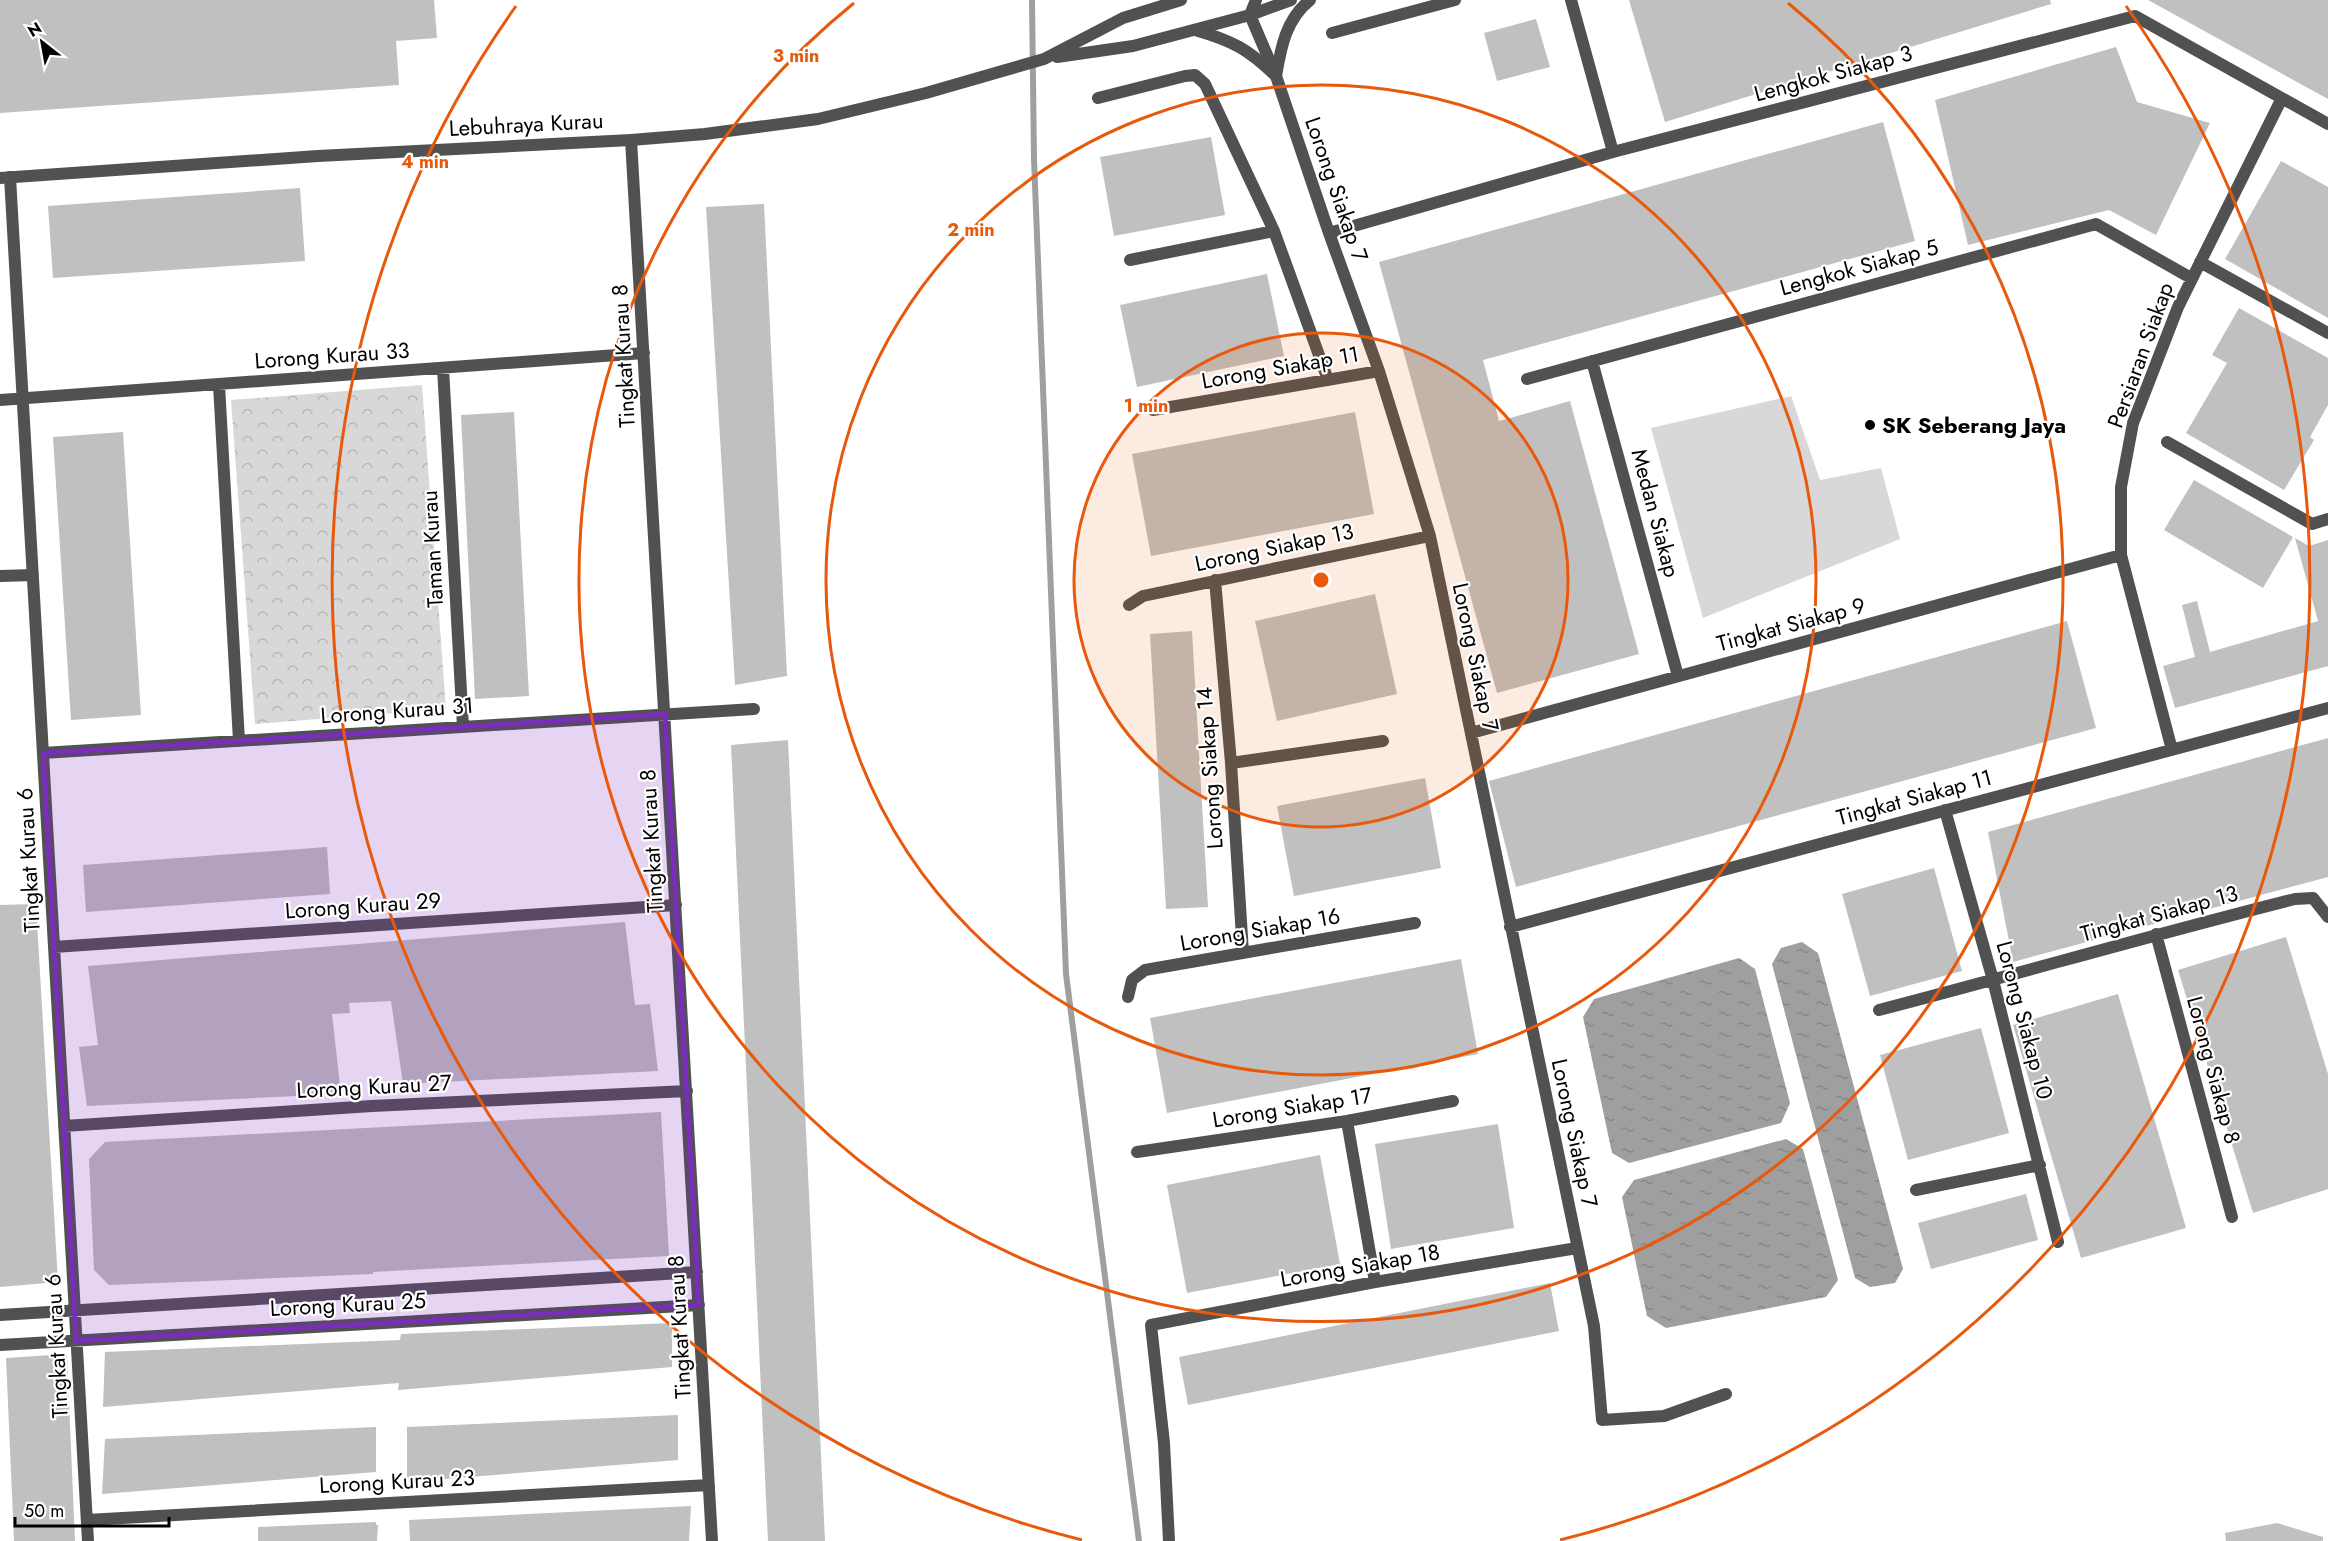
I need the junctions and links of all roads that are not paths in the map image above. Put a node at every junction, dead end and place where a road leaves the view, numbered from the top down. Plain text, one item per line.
1 (1181, 0) edge
2 (1256, 0) edge
3 (1291, 0) edge
4 (1310, 0) edge
5 (1455, 0) edge
6 (1571, 0) edge
7 (1250, 15) junction
8 (1193, 30) junction
9 (1332, 33) dead end
10 (1045, 59) junction
11 (1276, 76) junction
12 (1098, 98) dead end
13 (2282, 98) junction
14 (2328, 124) edge
15 (631, 140) junction
16 (1613, 152) junction
17 (5, 178) edge
18 (1274, 231) junction
19 (1329, 233) junction
20 (1130, 260) dead end
21 (2200, 262) junction
22 (2191, 278) junction
23 (2328, 333) edge
24 (644, 353) junction
25 (1592, 361) junction
26 (442, 368) junction
27 (1379, 371) junction
28 (1527, 379) dead end
29 (1328, 380) junction
30 (219, 385) junction
31 (23, 399) junction
32 (0, 400) edge
33 (1153, 410) dead end
34 (2167, 442) dead end
35 (2328, 519) edge
36 (1430, 536) junction
37 (2121, 555) junction
38 (33, 574) junction
39 (0, 576) edge
40 (1215, 580) junction
41 (1130, 605) dead end
42 (1678, 676) junction
43 (2328, 708) edge
44 (754, 709) dead end
45 (665, 714) junction
46 (463, 727) junction
47 (1471, 733) junction
48 (239, 741) junction
49 (1383, 741) dead end
50 (2172, 750) junction
51 (43, 753) junction
52 (1231, 763) junction
53 (1945, 810) junction
54 (676, 905) junction
55 (2328, 917) edge
56 (1415, 923) dead end
57 (1510, 927) junction
58 (2156, 934) junction
59 (54, 947) junction
60 (1243, 953) junction
61 (1993, 980) junction
62 (1128, 997) dead end
63 (1879, 1010) dead end
64 (687, 1091) junction
65 (1453, 1101) dead end
66 (1347, 1121) junction
67 (64, 1126) junction
68 (1137, 1152) dead end
69 (2040, 1165) junction
70 (1916, 1190) dead end
71 (2232, 1216) dead end
72 (2058, 1242) dead end
73 (1577, 1248) junction
74 (697, 1272) junction
75 (1375, 1282) junction
76 (699, 1305) junction
77 (75, 1310) junction
78 (0, 1315) edge
79 (76, 1341) junction
80 (0, 1345) edge
81 (1726, 1394) dead end
82 (709, 1485) junction
83 (87, 1520) junction
84 (88, 1541) edge
85 (712, 1541) edge
86 (1169, 1541) edge

1 - 10 street, Lebuhraya Kurau
2 - 7 street
3 - 7 street, Lebuhraya Kurau
4 - 11 street
5 - 9 street
6 - 16 street
7 - 8 street, Lebuhraya Kurau
7 - 11 street, Lorong Siakap 7
8 - 10 street, Lebuhraya Kurau
8 - 11 street
10 - 15 street, Lebuhraya Kurau
11 - 19 street, Lorong Siakap 7
12 - 18 street
13 - 14 street, Lengkok Siakap 3
13 - 16 street, Lengkok Siakap 3
13 - 21 street, Persiaran Siakap
15 - 17 street, Lebuhraya Kurau
15 - 24 street, Tingkat Kurau 8
16 - 19 street, Lengkok Siakap 3
17 - 31 street, Tingkat Kurau 6
18 - 20 street
18 - 29 street
19 - 27 street, Lorong Siakap 7
21 - 22 street, Persiaran Siakap
21 - 23 street
22 - 25 street, Lengkok Siakap 5
22 - 37 street, Persiaran Siakap
24 - 26 street, Lorong Kurau 33
24 - 45 street, Tingkat Kurau 8
25 - 28 street, Lengkok Siakap 5
25 - 42 street, Medan Siakap
26 - 30 street, Lorong Kurau 33
26 - 46 street, Taman Kurau
27 - 29 street, Lorong Siakap 11
27 - 36 street, Lorong Siakap 7
29 - 33 street, Lorong Siakap 11
30 - 31 street, Lorong Kurau 33
30 - 48 street
31 - 32 street, Lorong Kurau 33
31 - 38 street, Tingkat Kurau 6
34 - 35 street
36 - 40 street, Lorong Siakap 13
36 - 47 street, Lorong Siakap 7
37 - 42 street, Tingkat Siakap 9
37 - 50 street, Persiaran Siakap
38 - 39 street
38 - 51 street, Tingkat Kurau 6
40 - 41 street, Lorong Siakap 13
40 - 52 street, Lorong Siakap 14
42 - 47 street, Tingkat Siakap 9
43 - 50 street, Tingkat Siakap 11
44 - 45 street, Lorong Kurau 31
45 - 46 street, Lorong Kurau 31
45 - 54 street, Tingkat Kurau 8
46 - 48 street, Lorong Kurau 31
47 - 57 street, Lorong Siakap 7
48 - 51 street, Lorong Kurau 31
49 - 52 street
50 - 53 street, Tingkat Siakap 11
51 - 59 street, Tingkat Kurau 6
52 - 60 street, Lorong Siakap 14
53 - 57 street, Tingkat Siakap 11
53 - 61 street, Lorong Siakap 10
54 - 59 street, Lorong Kurau 29
54 - 64 street, Tingkat Kurau 8
55 - 58 street, Tingkat Siakap 13
56 - 60 street, Lorong Siakap 16
57 - 73 street, Lorong Siakap 7
58 - 61 street, Tingkat Siakap 13
58 - 71 street, Lorong Siakap 8
59 - 67 street, Tingkat Kurau 6
60 - 62 street, Lorong Siakap 16
61 - 63 street, Tingkat Siakap 13
61 - 69 street, Lorong Siakap 10
64 - 67 street, Lorong Kurau 27
64 - 74 street, Tingkat Kurau 8
65 - 66 street, Lorong Siakap 17
66 - 68 street, Lorong Siakap 17
66 - 75 street
67 - 77 street, Tingkat Kurau 6
69 - 70 street
69 - 72 street, Lorong Siakap 10
73 - 75 street, Lorong Siakap 18
73 - 81 street, Lorong Siakap 7
74 - 76 street, Tingkat Kurau 8
74 - 77 street, Lorong Kurau 25
75 - 86 street, Lorong Siakap 18
76 - 79 street, Lorong Kurau 25
76 - 82 street, Tingkat Kurau 8
77 - 78 street, Lorong Kurau 25
77 - 79 street, Tingkat Kurau 6
79 - 80 street, Lorong Kurau 25
79 - 83 street, Tingkat Kurau 6
82 - 83 street, Lorong Kurau 23
82 - 85 street, Tingkat Kurau 8
83 - 84 street, Tingkat Kurau 6

